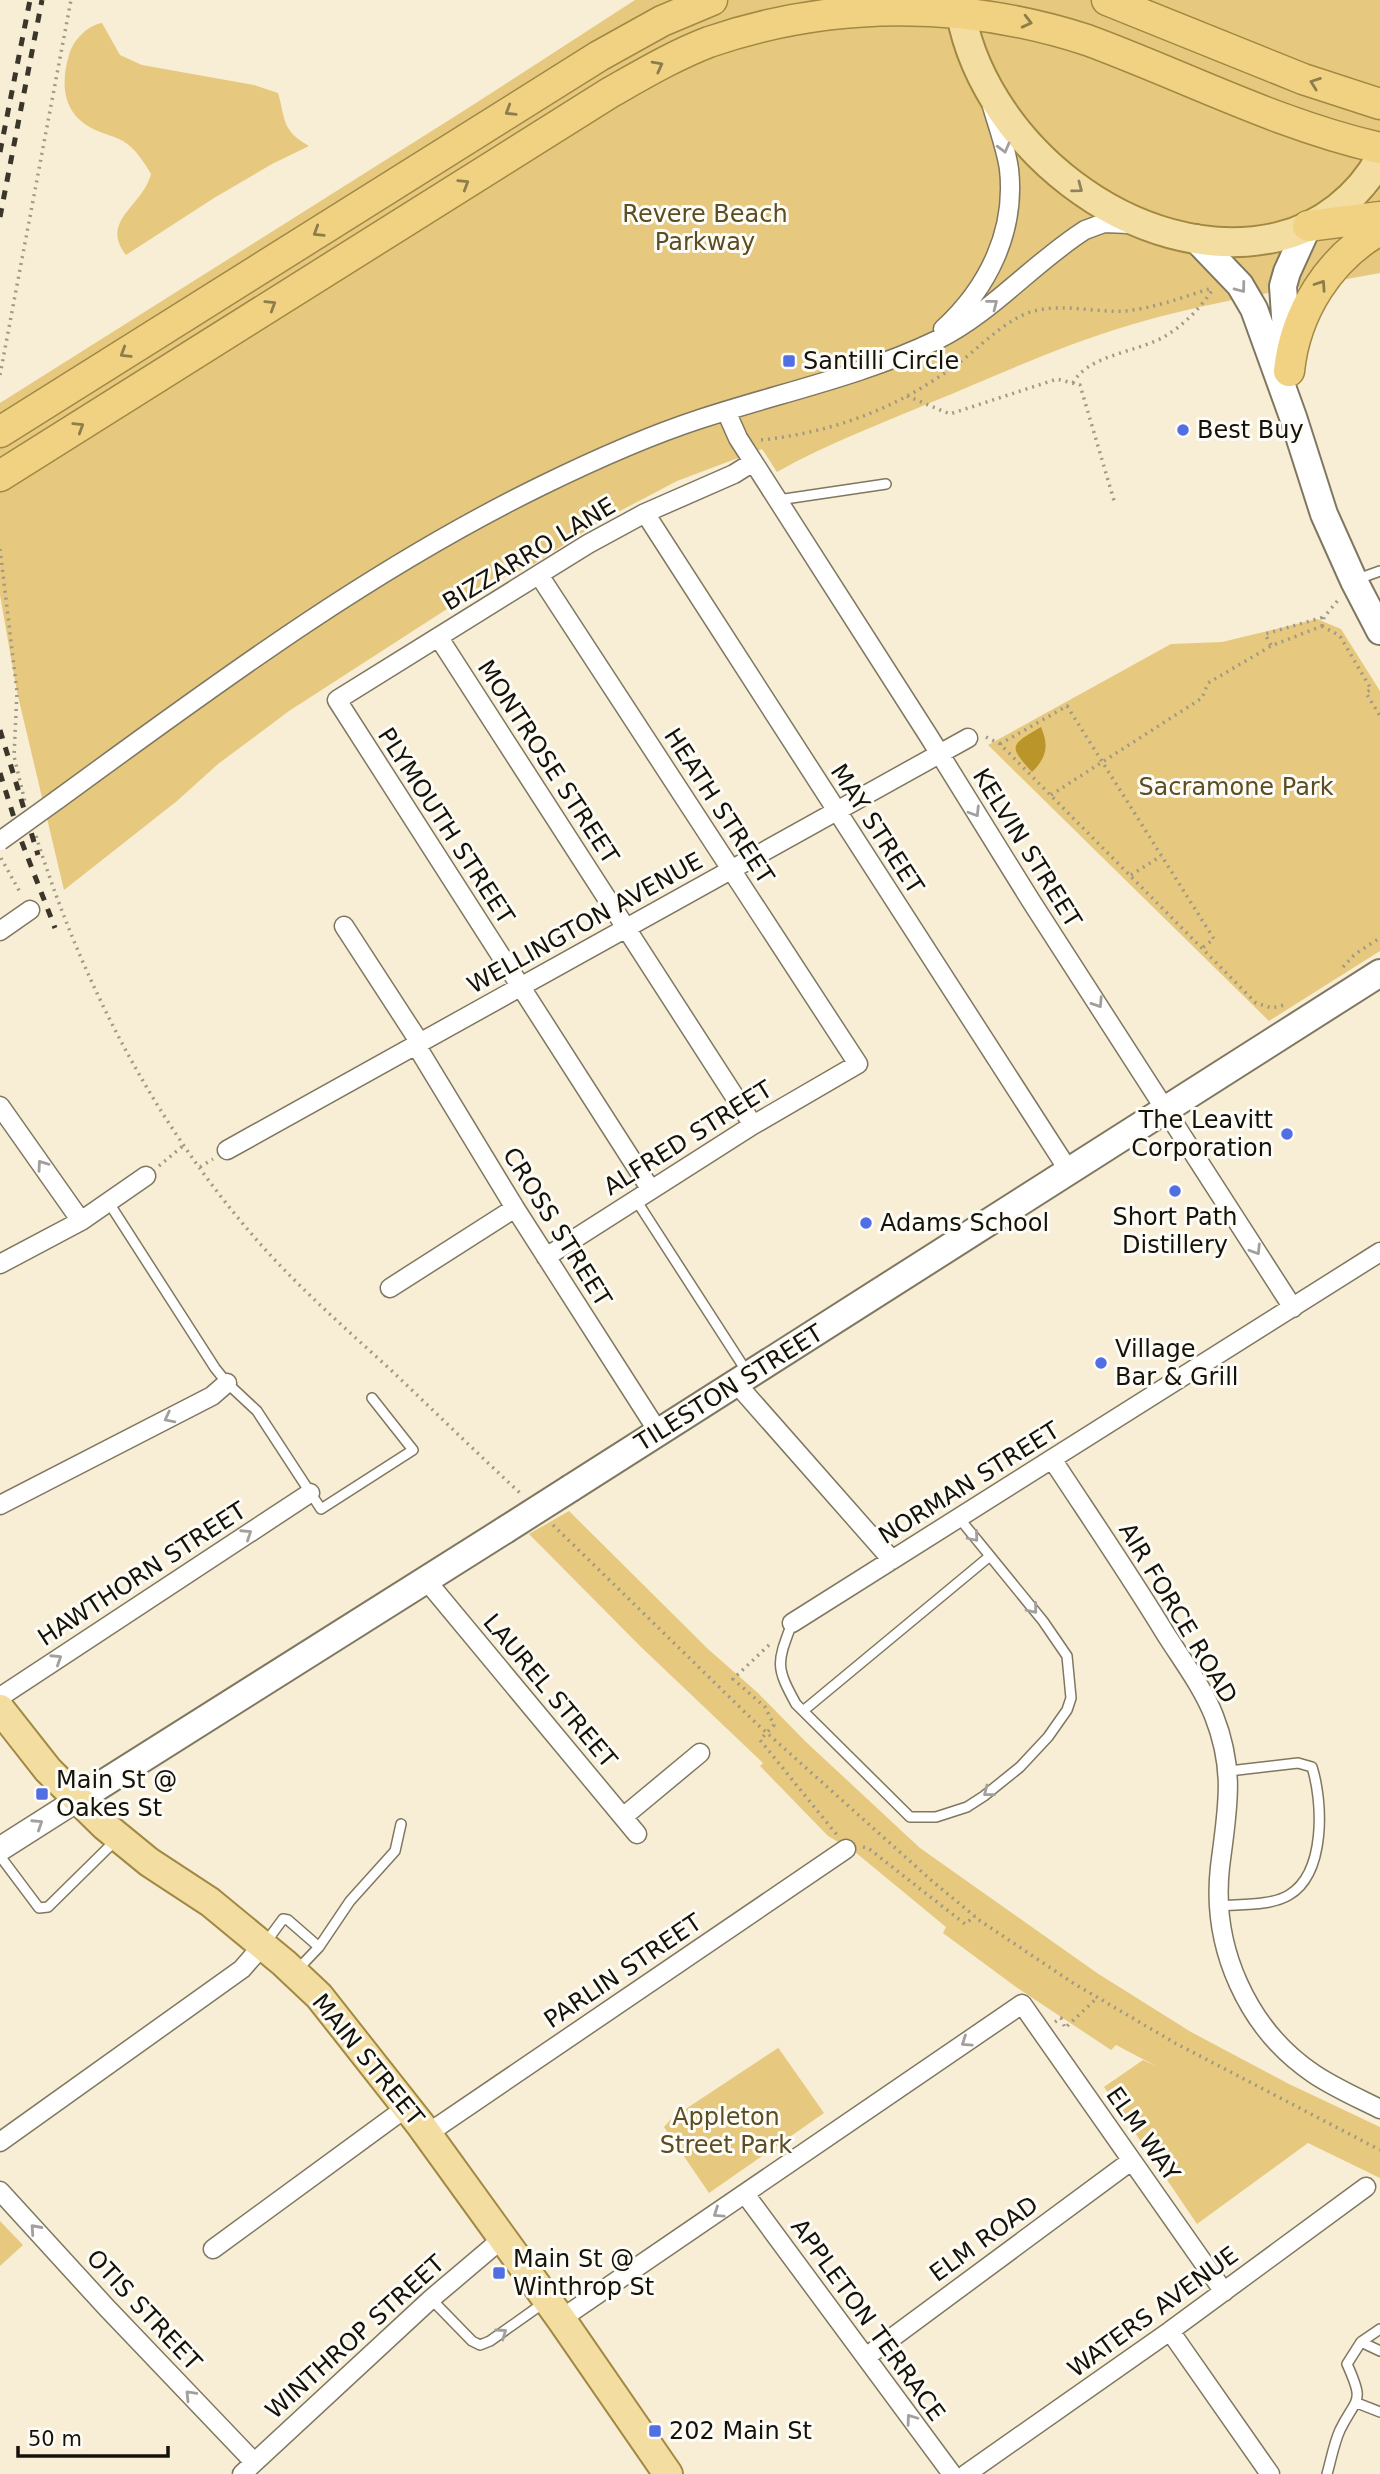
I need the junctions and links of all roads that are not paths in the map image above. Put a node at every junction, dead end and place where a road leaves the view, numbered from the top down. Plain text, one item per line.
1 (668, 0) edge
2 (712, 0) edge
3 (1107, 0) edge
4 (960, 5) edge
5 (974, 60) junction
6 (568, 75) junction
7 (1380, 104) edge
8 (1380, 148) edge
9 (1380, 158) edge
10 (1380, 217) edge
11 (1146, 226) junction
12 (1308, 226) junction
13 (1380, 230) edge
14 (1195, 238) junction
15 (913, 350) junction
16 (1289, 371) junction
17 (726, 411) junction
18 (1293, 417) junction
19 (7, 428) edge
20 (753, 462) junction
21 (10, 469) edge
22 (886, 484) dead end
23 (778, 500) junction
24 (645, 513) junction
25 (1380, 571) edge
26 (539, 575) junction
27 (1354, 580) junction
28 (1380, 631) edge
29 (439, 638) junction
30 (337, 700) joint
31 (968, 738) dead end
32 (939, 754) junction
33 (836, 811) junction
34 (0, 841) edge
35 (731, 870) junction
36 (30, 910) road end
37 (344, 926) dead end
38 (626, 928) junction
39 (0, 931) edge
40 (1380, 973) edge
41 (521, 987) junction
42 (418, 1044) junction
43 (858, 1064) joint
44 (0, 1106) edge
45 (1167, 1109) junction
46 (753, 1125) junction
47 (227, 1150) dead end
48 (1069, 1171) junction
49 (146, 1176) road end
50 (651, 1190) junction
51 (636, 1200) junction
52 (109, 1203) junction
53 (516, 1208) junction
54 (81, 1221) junction
55 (1380, 1252) edge
56 (546, 1256) junction
57 (0, 1264) edge
58 (390, 1288) dead end
59 (1293, 1308) junction
60 (743, 1379) junction
61 (227, 1383) junction
62 (372, 1398) dead end
63 (659, 1433) junction
64 (1052, 1459) junction
65 (310, 1493) junction
66 (0, 1505) edge
67 (959, 1518) junction
68 (990, 1556) junction
69 (892, 1560) junction
70 (426, 1580) junction
71 (792, 1623) joint
72 (1, 1710) edge
73 (803, 1711) junction
74 (700, 1753) dead end
75 (1229, 1770) junction
76 (77, 1800) junction
77 (623, 1817) junction
78 (401, 1824) dead end
79 (637, 1834) dead end
80 (119, 1837) junction
81 (0, 1849) edge
82 (846, 1849) road end
83 (0, 1856) edge
84 (1219, 1906) junction
85 (262, 1946) junction
86 (319, 1947) junction
87 (294, 1973) junction
88 (407, 2106) junction
89 (1380, 2109) edge
90 (427, 2134) junction
91 (0, 2142) edge
92 (1131, 2161) junction
93 (1366, 2187) dead end
94 (0, 2191) edge
95 (745, 2194) junction
96 (502, 2238) junction
97 (213, 2249) dead end
98 (1224, 2292) junction
99 (431, 2299) junction
100 (554, 2310) junction
101 (1380, 2329) edge
102 (1170, 2331) junction
103 (1362, 2343) junction
104 (1380, 2351) edge
105 (866, 2357) junction
106 (1357, 2403) junction
107 (1380, 2412) edge
108 (248, 2468) edge
109 (659, 2471) edge
110 (951, 2474) edge
111 (966, 2474) edge
112 (1270, 2474) edge
113 (1327, 2474) edge

1 - 6 highway
2 - 6 highway
7 -> 3 highway
4 - 5 main road
4 -> 8 highway
21 -> 4 highway
5 -> 11 main road
5 -> 15 street
6 -> 19 highway
9 - 12 main road
10 - 12 highway
11 - 14 main road
15 -> 11 street
12 - 14 main road
12 - 16 main road
16 -> 13 highway
14 -> 18 main road
15 - 17 street
16 - 18 main road
17 - 20 street, KELVIN STREET
17 - 34 street, bridge
18 - 27 main road
20 - 23 street, KELVIN STREET
20 - 24 street, BIZZARRO LANE
22 - 23 lane
23 - 32 street, KELVIN STREET
24 - 26 street, BIZZARRO LANE
24 - 33 street, MAY STREET
25 - 27 lane
26 - 29 street, BIZZARRO LANE
26 - 35 street, HEATH STREET
27 - 28 main road
29 - 30 street, BIZZARRO LANE
29 - 38 street, MONTROSE STREET
30 - 41 street, PLYMOUTH STREET
31 - 32 street, WELLINGTON AVENUE
32 - 33 street, WELLINGTON AVENUE
32 -> 45 street, KELVIN STREET
33 - 35 street, WELLINGTON AVENUE
33 - 48 street, MAY STREET
35 - 38 street, WELLINGTON AVENUE
35 - 43 street, HEATH STREET
36 - 39 street
37 - 42 street, CROSS STREET
38 - 41 street, WELLINGTON AVENUE
38 - 46 street, MONTROSE STREET
40 - 45 main road, TILESTON STREET
41 - 42 street, WELLINGTON AVENUE
41 - 50 street, PLYMOUTH STREET
42 - 47 street, WELLINGTON AVENUE
42 - 53 street, CROSS STREET
43 - 46 street, ALFRED STREET
54 -> 44 street
45 - 48 main road, TILESTON STREET
45 -> 59 street, KELVIN STREET
46 - 50 street, ALFRED STREET
48 - 60 main road, TILESTON STREET
49 - 52 street
50 - 51 street, ALFRED STREET
51 - 56 street, ALFRED STREET
51 - 60 lane
52 - 54 street
52 - 61 lane
53 - 56 street, CROSS STREET
53 - 58 street
54 - 57 street
55 - 59 street, NORMAN STREET
56 - 63 street, CROSS STREET
59 - 64 street, NORMAN STREET
60 - 63 main road, TILESTON STREET
60 - 69 street
61 - 65 lane
61 -> 66 street
62 - 65 lane
63 - 70 main road, TILESTON STREET, bridge
64 - 67 street, NORMAN STREET
64 - 75 street, AIR FORCE ROAD
72 -> 65 street, HAWTHORN STREET
67 -> 68 lane
67 - 69 street, NORMAN STREET
68 - 73 lane
68 -> 73 lane
69 - 71 street, NORMAN STREET
70 - 76 main road, TILESTON STREET
70 - 77 street, LAUREL STREET
71 - 73 lane
72 - 76 main road, MAIN STREET
74 - 77 street
75 - 84 street, AIR FORCE ROAD
75 - 84 lane
76 - 80 main road, MAIN STREET
81 -> 76 street
77 - 79 street, LAUREL STREET
78 - 86 lane
80 - 83 lane
80 - 85 main road, MAIN STREET
82 - 90 street, PARLIN STREET
84 - 89 street, AIR FORCE ROAD
85 - 86 lane
85 - 87 main road, MAIN STREET
85 - 91 street
86 - 87 lane
87 - 88 main road, MAIN STREET
88 - 90 main road, MAIN STREET
88 - 97 street
90 - 96 main road, MAIN STREET
92 -> 95 street, ELM WAY
92 - 98 street, ELM WAY
92 - 105 street, ELM ROAD
93 - 98 street, WATERS AVENUE
108 -> 94 street, OTIS STREET
95 -> 100 street
95 - 105 street, APPLETON TERRACE
96 - 99 street, WINTHROP STREET
96 - 100 main road, MAIN STREET
98 - 102 street, WATERS AVENUE
99 -> 100 lane
99 - 108 street, WINTHROP STREET
100 - 109 main road, MAIN STREET
101 - 103 lane
102 - 111 street, WATERS AVENUE
102 - 112 street
103 - 104 lane
103 - 106 lane
110 -> 105 street, APPLETON TERRACE
106 - 107 lane
106 - 113 lane

